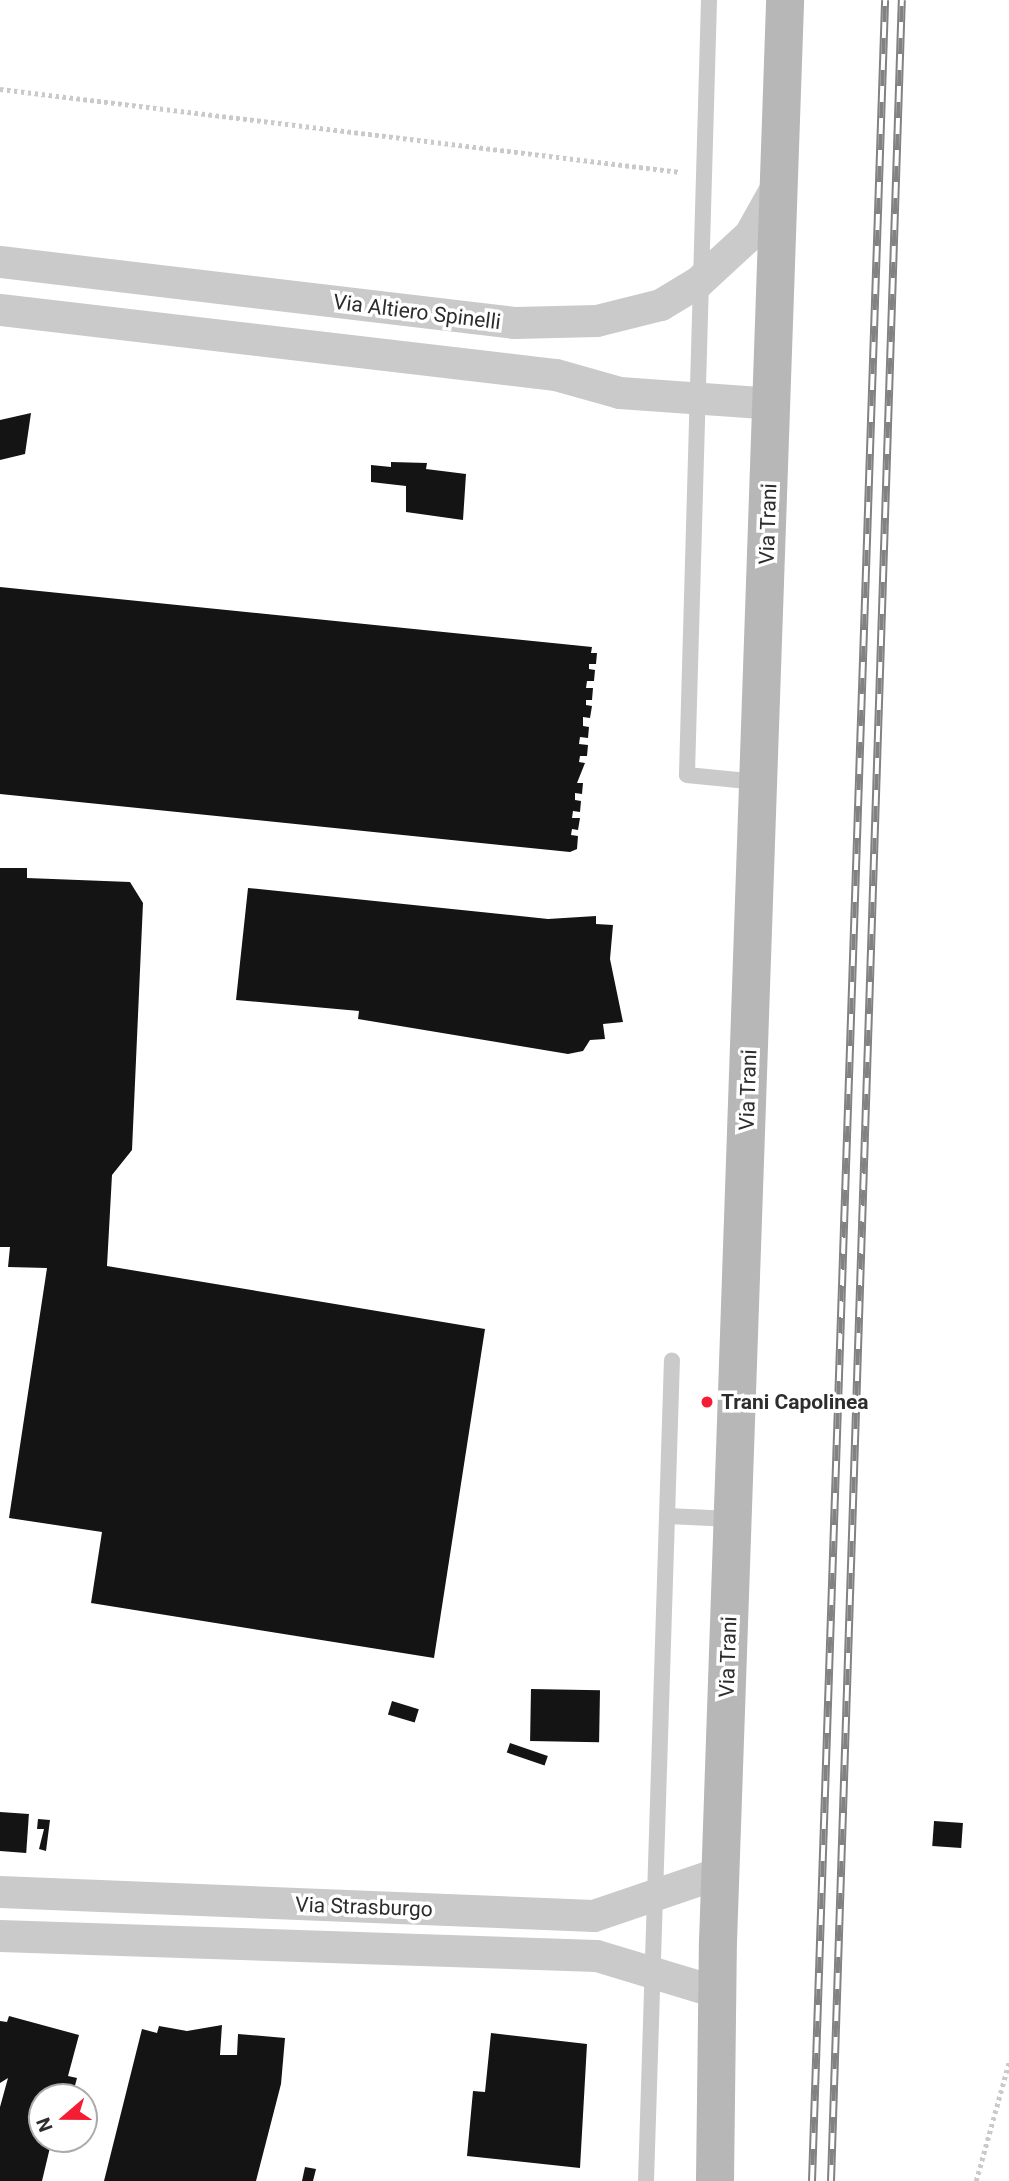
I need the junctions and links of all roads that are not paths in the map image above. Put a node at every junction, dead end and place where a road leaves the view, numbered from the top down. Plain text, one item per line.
1 (709, 0) edge
2 (785, 0) edge
3 (779, 184) junction
4 (0, 262) edge
5 (699, 282) junction
6 (0, 310) edge
7 (696, 399) junction
8 (772, 404) junction
9 (758, 782) junction
10 (672, 1360) dead end
11 (667, 1516) junction
12 (732, 1519) junction
13 (720, 1873) junction
14 (0, 1892) edge
15 (654, 1895) junction
16 (0, 1936) edge
17 (652, 1972) junction
18 (716, 1992) junction
19 (646, 2181) edge
20 (715, 2181) edge

1 - 5 lane
2 - 3 main road, Via Trani
3 - 5 street, Via Altiero Spinelli
3 - 8 main road, Via Trani
4 - 5 street, Via Altiero Spinelli
5 - 7 lane
6 - 7 street
7 - 8 street
7 - 9 lane
8 - 9 main road, Via Trani
9 - 12 main road, Via Trani
10 - 11 lane
11 - 12 lane
11 - 15 lane
12 - 13 main road, Via Trani
13 - 15 street, Via Strasburgo
13 - 18 main road, Via Trani
14 - 15 street, Via Strasburgo
15 - 17 lane
16 - 17 street, Via Strasburgo
17 - 18 street, Via Strasburgo
17 - 19 lane
18 - 20 main road, Via Trani

